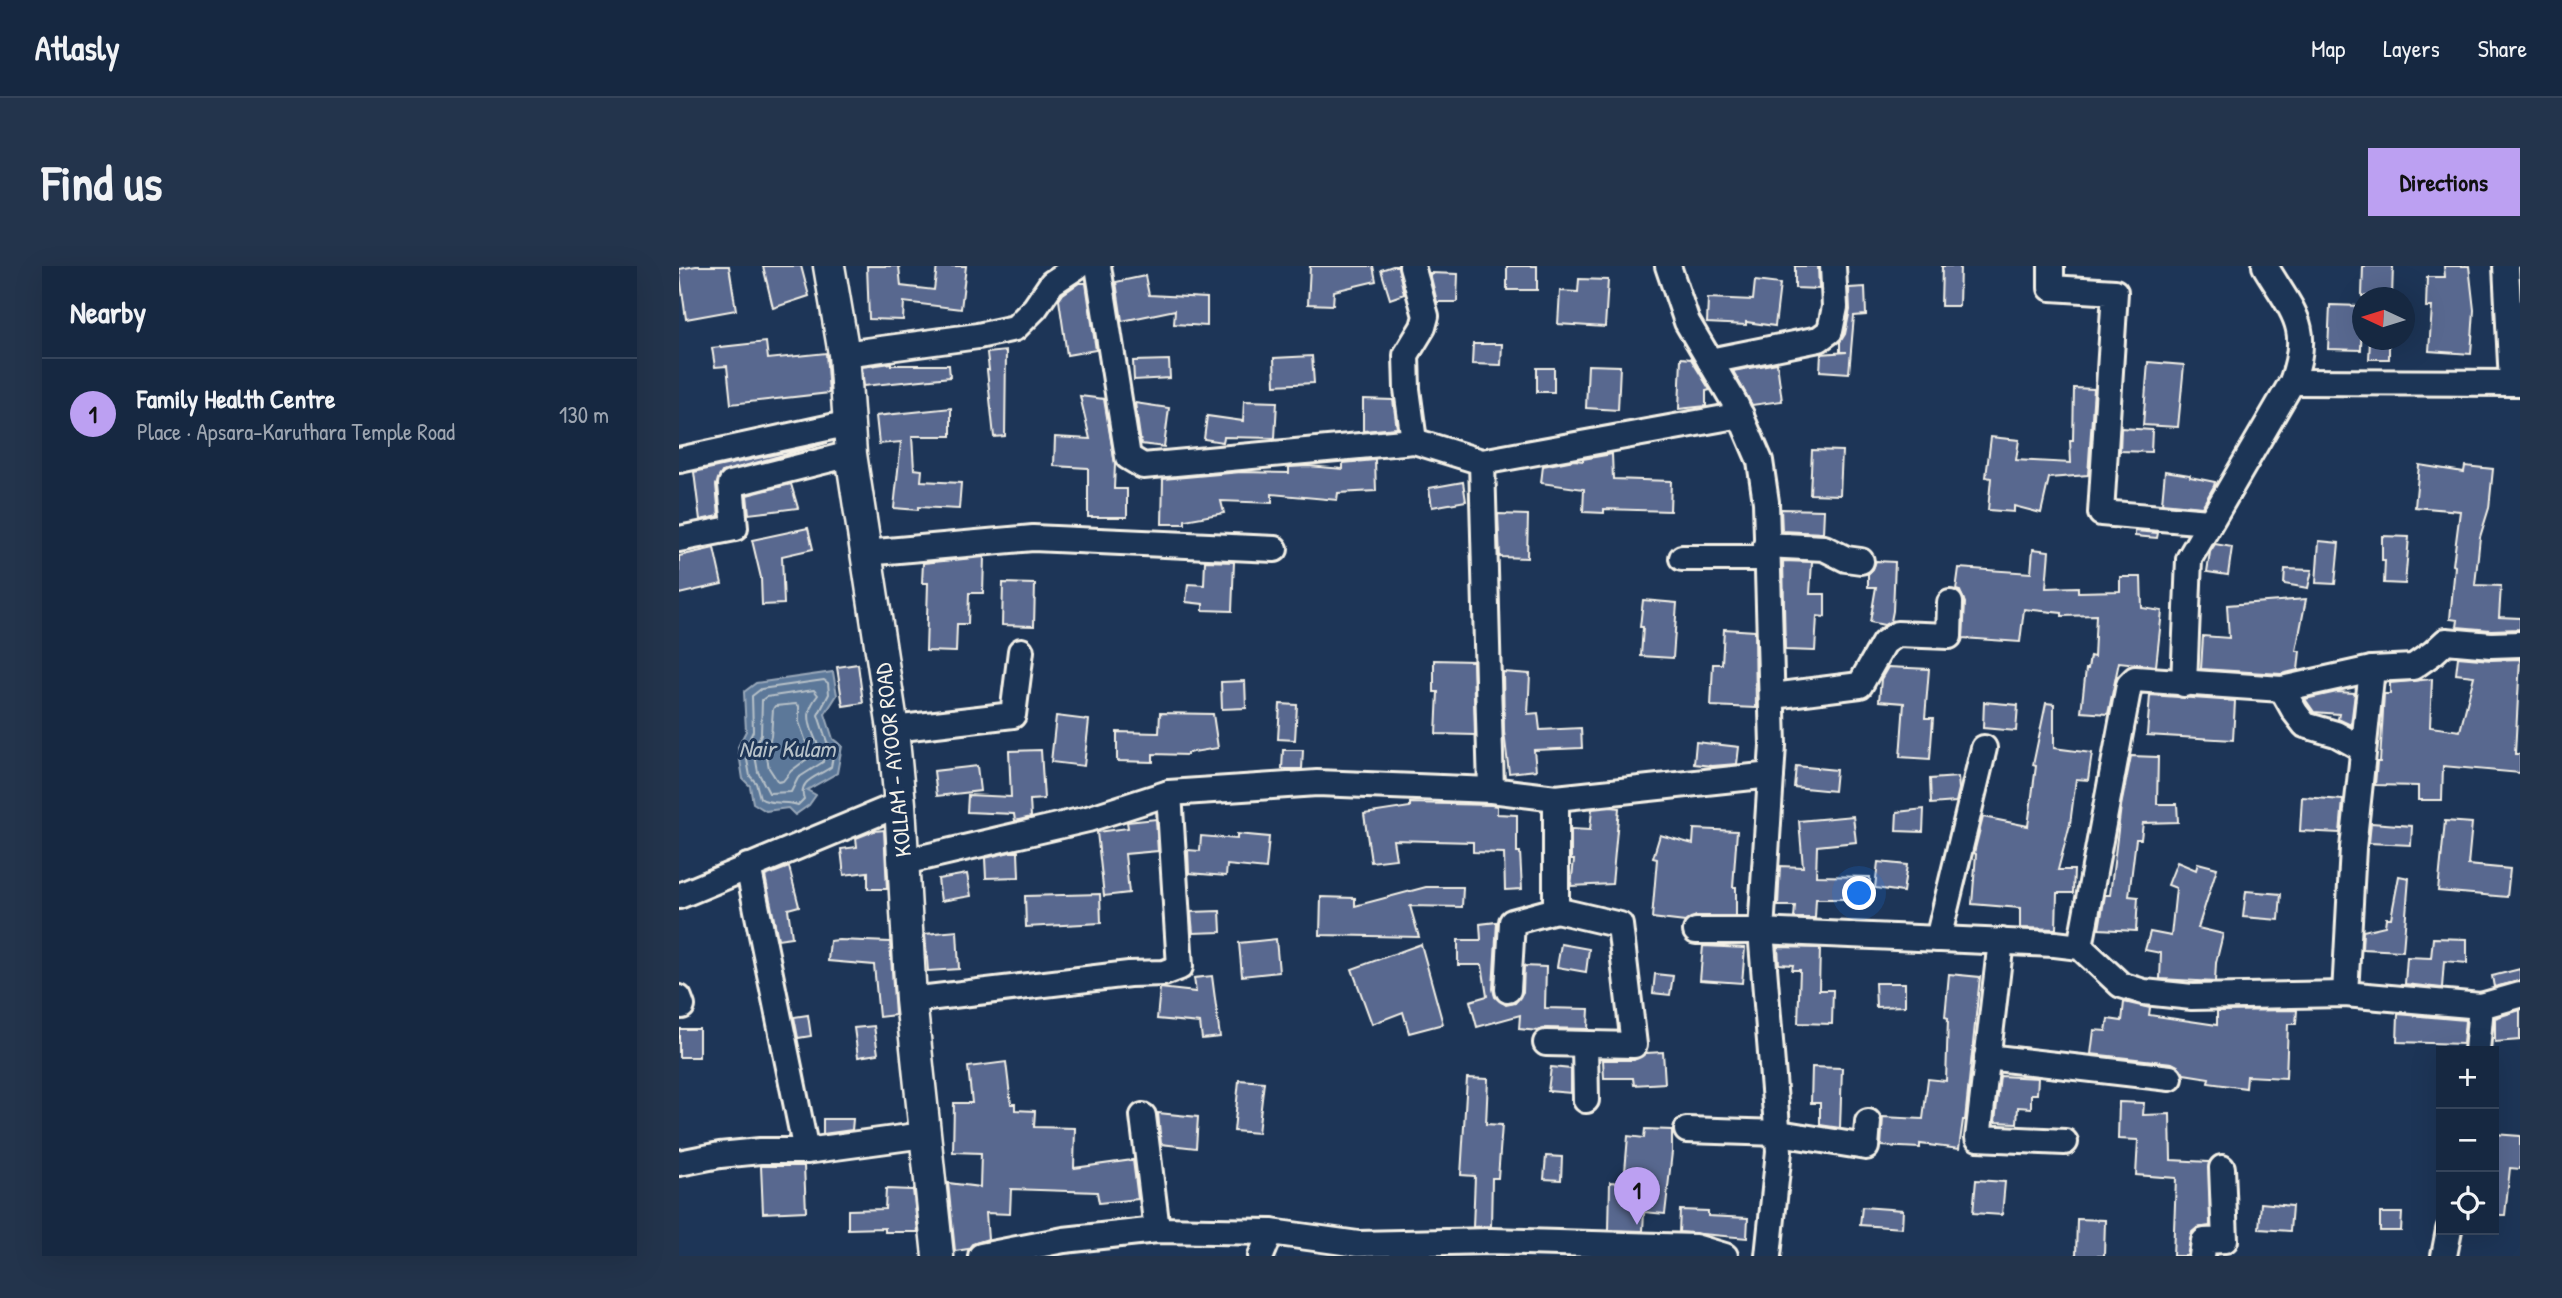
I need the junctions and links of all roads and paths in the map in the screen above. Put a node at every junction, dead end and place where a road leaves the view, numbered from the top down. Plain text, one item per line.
1 (829, 266) edge
2 (1078, 266) edge
3 (1098, 266) edge
4 (1412, 266) edge
5 (1668, 266) edge
6 (1833, 266) edge
7 (2050, 266) edge
8 (2265, 266) edge
9 (2506, 266) edge
10 (844, 354) junction
11 (1710, 361) junction
12 (2292, 382) junction
13 (2516, 383) edge
14 (1741, 415) junction
15 (850, 423) junction
16 (1414, 441) junction
17 (851, 454) junction
18 (679, 460) edge
19 (1482, 462) junction
20 (2209, 522) junction
21 (679, 539) edge
22 (1275, 548) dead end
23 (1766, 551) junction
24 (865, 553) junction
25 (1682, 558) dead end
26 (1861, 561) dead end
27 (1950, 603) dead end
28 (2520, 644) edge
29 (1021, 651) dead end
30 (2372, 669) junction
31 (2184, 684) junction
32 (2282, 689) junction
33 (1773, 696) junction
34 (893, 729) junction
35 (1984, 748) dead end
36 (2363, 749) junction
37 (1771, 775) junction
38 (1491, 790) junction
39 (1169, 793) junction
40 (1556, 798) junction
41 (900, 804) junction
42 (904, 862) junction
43 (748, 866) junction
44 (679, 896) edge
45 (1556, 910) junction
46 (1696, 931) dead end
47 (1761, 931) junction
48 (1938, 939) junction
49 (2001, 941) junction
50 (2080, 947) junction
51 (1508, 990) dead end
52 (2344, 994) junction
53 (2520, 995) edge
54 (911, 1000) junction
55 (2481, 1006) junction
56 (1546, 1043) dead end
57 (1585, 1045) junction
58 (2477, 1046) edge
59 (1987, 1057) junction
60 (2170, 1078) dead end
61 (1586, 1100) dead end
62 (1143, 1116) dead end
63 (1868, 1122) dead end
64 (1687, 1130) dead end
65 (1779, 1133) junction
66 (924, 1135) junction
67 (2066, 1142) dead end
68 (806, 1151) junction
69 (679, 1163) edge
70 (2222, 1168) dead end
71 (1157, 1230) junction
72 (1271, 1232) junction
73 (2448, 1235) edge
74 (1358, 1250) edge
75 (1633, 1250) edge
76 (938, 1256) edge
77 (981, 1256) edge
78 (1261, 1256) edge
79 (1725, 1256) edge
80 (1767, 1256) edge
81 (2202, 1256) edge
82 (2444, 1256) edge

1 - 10 main road, KOLLAM - AYOOR ROAD
2 - 10 street
3 - 16 street
4 - 16 street
5 - 11 street
6 - 11 street
7 - 20 street
8 - 12 street
9 - 13 street
10 - 15 main road, KOLLAM - AYOOR ROAD
11 - 14 street
12 - 13 street
12 - 20 street
14 - 19 street
14 - 23 street
15 - 17 main road, KOLLAM - AYOOR ROAD
15 - 18 street
16 - 19 street
17 - 21 street
17 - 24 main road, KOLLAM - AYOOR ROAD
19 - 38 street
20 - 31 street
22 - 24 street
23 - 25 street
23 - 26 street
23 - 33 street
24 - 34 main road, KOLLAM - AYOOR ROAD
27 - 33 street
28 - 30 street
29 - 34 street
30 - 32 street
30 - 36 street
31 - 32 street
31 - 50 street
32 - 36 street
33 - 37 street
34 - 41 main road, KOLLAM - AYOOR ROAD
35 - 48 street
36 - 52 street
37 - 40 street
37 - 47 street
38 - 39 street
38 - 40 street
39 - 42 street
39 - 54 street
40 - 45 street
41 - 42 main road, KOLLAM - AYOOR ROAD
41 - 43 street
42 - 54 main road, KOLLAM - AYOOR ROAD
43 - 44 street
43 - 68 street
45 - 51 street
45 - 57 street
46 - 47 street
47 - 48 street
47 - 65 street
48 - 49 street
49 - 50 street
49 - 59 street
50 - 52 street
52 - 55 street
53 - 55 street
54 - 66 main road, KOLLAM - AYOOR ROAD
55 - 58 street
56 - 57 street
57 - 61 street
59 - 60 street
59 - 67 street
62 - 71 street
63 - 65 street
64 - 65 street
65 - 80 street
66 - 68 street
66 - 76 main road, KOLLAM - AYOOR ROAD
68 - 69 street
70 - 81 street
71 - 72 street
71 - 77 street
72 - 74 street
72 - 78 street
73 - 82 street
74 - 75 street
75 - 79 street

